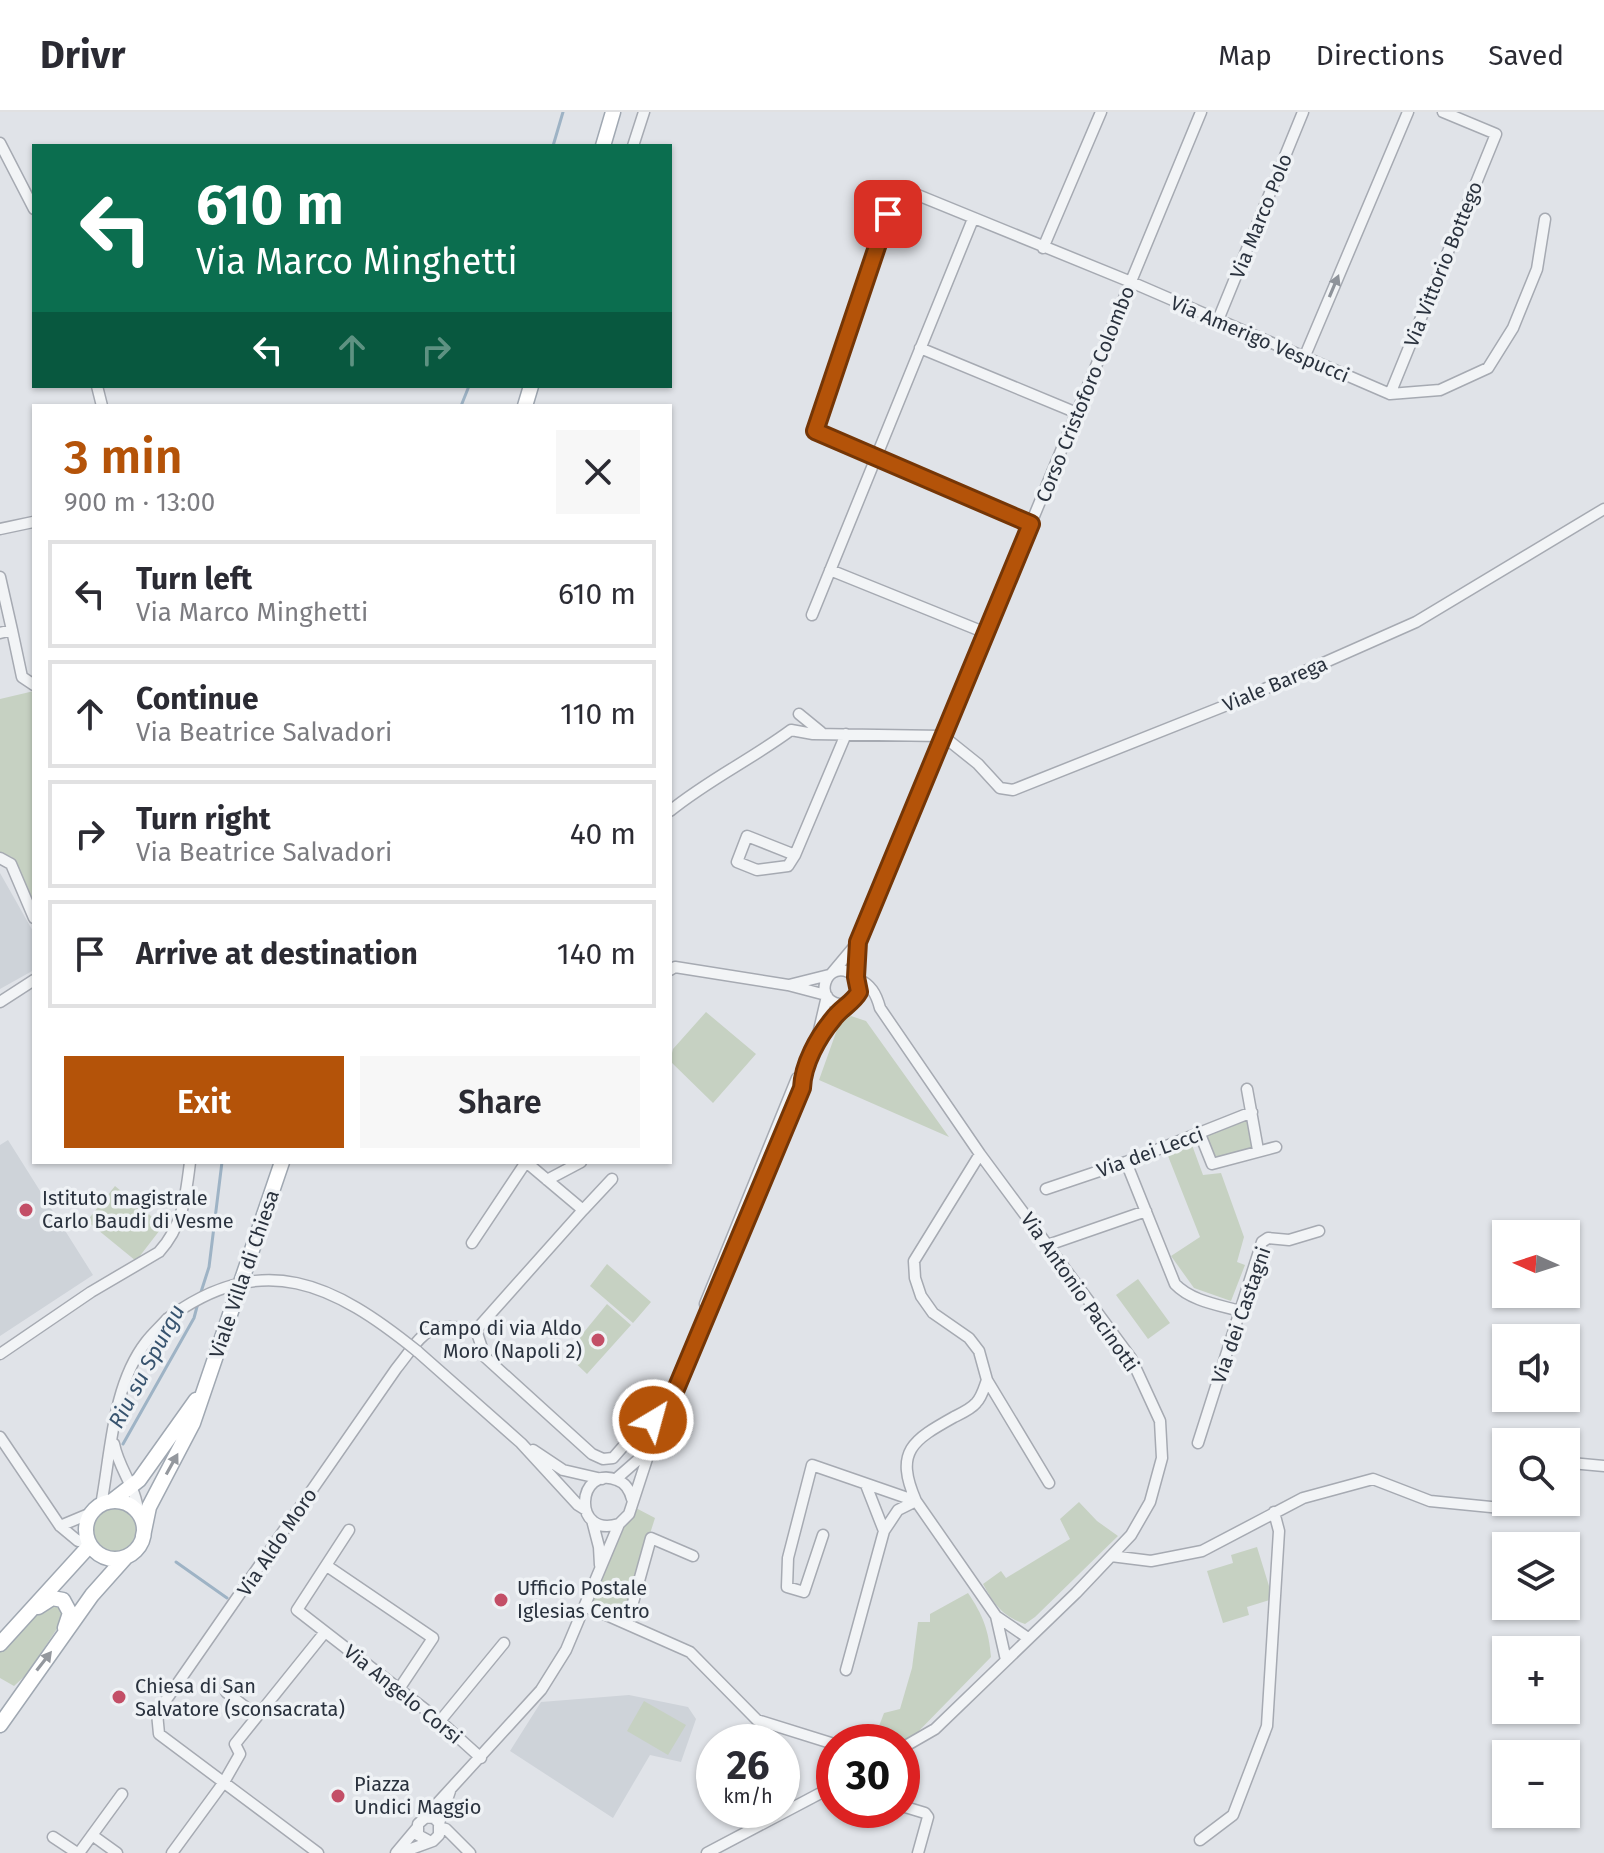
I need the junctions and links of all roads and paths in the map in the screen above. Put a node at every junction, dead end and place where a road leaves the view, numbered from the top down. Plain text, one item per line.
1 (613, 112) edge
2 (644, 112) edge
3 (1101, 112) edge
4 (1201, 112) edge
5 (1303, 112) edge
6 (1408, 112) edge
7 (1443, 112) edge
8 (0, 143) edge
9 (604, 144) edge
10 (634, 144) edge
11 (32, 205) edge
12 (973, 219) junction
13 (1545, 219) dead end
14 (1043, 248) junction
15 (1131, 282) junction
16 (1218, 320) junction
17 (920, 348) junction
18 (1304, 358) junction
19 (1390, 394) junction
20 (1077, 413) junction
21 (876, 456) junction
22 (1604, 509) edge
23 (32, 522) edge
24 (1031, 524) junction
25 (0, 529) edge
26 (830, 570) junction
27 (0, 577) edge
28 (812, 615) dead end
29 (12, 630) junction
30 (0, 633) edge
31 (986, 633) junction
32 (32, 684) edge
33 (799, 714) dead end
34 (821, 732) junction
35 (846, 734) junction
36 (943, 736) junction
37 (672, 810) edge
38 (795, 855) junction
39 (0, 858) edge
40 (32, 913) edge
41 (858, 942) junction
42 (672, 969) edge
43 (830, 974) junction
44 (856, 978) junction
45 (32, 981) edge
46 (788, 985) junction
47 (826, 996) junction
48 (0, 1002) edge
49 (850, 1003) junction
50 (880, 1008) junction
51 (814, 1049) junction
52 (1247, 1089) dead end
53 (1252, 1112) junction
54 (1200, 1134) junction
55 (1276, 1147) dead end
56 (1258, 1150) junction
57 (980, 1154) junction
58 (1126, 1162) junction
59 (190, 1164) edge
60 (281, 1164) edge
61 (525, 1164) edge
62 (528, 1164) edge
63 (577, 1164) edge
64 (612, 1179) dead end
65 (547, 1180) junction
66 (1046, 1189) dead end
67 (583, 1210) junction
68 (1146, 1211) junction
69 (1319, 1231) dead end
70 (472, 1243) dead end
71 (1048, 1245) junction
72 (1240, 1311) junction
73 (476, 1330) junction
74 (0, 1354) edge
75 (987, 1380) junction
76 (206, 1386) junction
77 (659, 1422) junction
78 (0, 1437) edge
79 (113, 1438) junction
80 (652, 1441) junction
81 (521, 1443) junction
82 (1198, 1443) dead end
83 (1580, 1464) edge
84 (1604, 1466) edge
85 (603, 1479) junction
86 (616, 1479) junction
87 (1049, 1483) dead end
88 (866, 1485) junction
89 (131, 1486) junction
90 (632, 1499) junction
91 (916, 1501) junction
92 (101, 1506) junction
93 (1492, 1507) edge
94 (1274, 1512) junction
95 (138, 1513) junction
96 (589, 1515) junction
97 (619, 1524) junction
98 (60, 1526) junction
99 (349, 1530) dead end
100 (884, 1531) junction
101 (823, 1535) dead end
102 (143, 1536) junction
103 (88, 1542) junction
104 (693, 1556) dead end
105 (1111, 1556) junction
106 (125, 1558) junction
107 (327, 1566) junction
108 (600, 1571) junction
109 (586, 1606) junction
110 (28, 1613) junction
111 (996, 1616) junction
112 (627, 1624) junction
113 (325, 1632) junction
114 (63, 1636) junction
115 (1028, 1638) junction
116 (504, 1643) dead end
117 (0, 1644) edge
118 (1006, 1660) junction
119 (846, 1670) dead end
120 (399, 1689) junction
121 (226, 1692) dead end
122 (257, 1716) junction
123 (440, 1721) junction
124 (0, 1725) edge
125 (816, 1738) edge
126 (920, 1738) edge
127 (481, 1758) junction
128 (224, 1782) junction
129 (450, 1789) junction
130 (122, 1794) dead end
131 (816, 1795) edge
132 (920, 1811) edge
133 (420, 1823) junction
134 (440, 1826) junction
135 (92, 1835) junction
136 (53, 1837) dead end
137 (1200, 1840) dead end
138 (432, 1841) junction
139 (456, 1841) junction
140 (78, 1853) edge
141 (117, 1853) edge
142 (172, 1853) edge
143 (318, 1853) edge
144 (398, 1853) edge
145 (470, 1853) edge
146 (707, 1853) edge
147 (918, 1853) edge

1 - 9 main road
2 - 10 street
3 - 14 street
4 - 15 street, Corso Cristoforo Colombo
5 - 16 street, Via Marco Polo
18 -> 6 street
7 - 19 street, Via Vittorio Bottego
8 - 11 street
12 - 14 street, Via Amerigo Vespucci
12 - 17 street
12 - 21 street, Via Amerigo Vespucci
13 - 19 street
14 - 15 street, Via Amerigo Vespucci
15 - 16 street, Via Amerigo Vespucci
15 - 20 street, Corso Cristoforo Colombo
16 - 18 street, Via Amerigo Vespucci
17 - 20 street
17 - 21 street
18 - 19 street, Via Amerigo Vespucci
20 - 24 street, Corso Cristoforo Colombo
21 - 24 street
21 - 26 street
22 - 36 street, Viale Barega
23 - 25 street
24 - 31 street, Corso Cristoforo Colombo
26 - 28 street
26 - 31 street
27 - 29 street
29 - 30 street
29 - 32 street
31 - 36 street, Corso Cristoforo Colombo
33 - 34 street
34 - 35 street
34 - 37 street
35 - 36 street
35 - 38 street
36 - 41 street, Corso Cristoforo Colombo
38 - 38 street
39 - 40 street
41 - 43 street, Corso Cristoforo Colombo
41 - 44 street, Corso Cristoforo Colombo
42 - 46 street
43 - 44 street
43 - 46 street
43 - 47 street, Corso Cristoforo Colombo
44 - 49 street, Corso Cristoforo Colombo
44 - 50 street, Via Antonio Pacinotti
45 - 48 street
46 - 47 street
47 - 49 street
47 - 51 street, Corso Cristoforo Colombo
49 - 50 street
49 - 51 street, Corso Cristoforo Colombo
50 - 57 street, Via Antonio Pacinotti
51 - 77 street, Corso Cristoforo Colombo
52 - 53 street
53 - 54 street, Via dei Lecci
53 - 56 street
54 - 56 street
54 - 58 street, Via dei Lecci
55 - 56 street
57 - 71 street, Via Antonio Pacinotti
57 - 75 street
58 - 66 street, Via dei Lecci
58 - 68 street
59 - 74 street
60 - 76 main road, Viale Villa di Chiesa
61 - 70 street
62 - 65 street
63 - 65 street
64 - 67 street
65 - 67 street
67 - 73 street
68 - 71 street
68 - 72 street
69 - 72 street, Via dei Castagni
71 - 105 street, Via Antonio Pacinotti
72 - 82 street, Via dei Castagni
73 - 77 street
73 - 128 street, Via Aldo Moro
75 - 87 street
75 - 91 street
76 - 89 main road, Viale Villa di Chiesa
102 -> 76 main road, Viale Villa di Chiesa
77 - 80 street, Corso Cristoforo Colombo
78 - 98 street
79 - 81 street, bridge
79 - 89 street
79 - 92 street
80 - 86 street, Corso Cristoforo Colombo
80 - 90 street, Corso Cristoforo Colombo
81 - 85 street
81 - 96 street
83 - 84 street
85 - 86 street
85 - 96 street
86 - 90 street
88 - 91 street
88 - 100 street
88 - 101 street
89 - 92 main road, Viale Villa di Chiesa
89 - 95 street
90 - 97 street, Corso Cristoforo Colombo
91 - 100 street
91 - 111 street
92 - 95 main road
92 - 98 street
92 - 103 main road
93 - 94 street
94 - 105 street
94 - 137 street
95 - 102 main road
96 - 97 street
96 - 108 street, Corso Cristoforo Colombo
97 - 108 street, Corso Cristoforo Colombo
98 - 103 street
99 - 107 street
100 - 119 street
102 - 106 main road
103 - 106 main road
103 - 110 main road
104 - 112 street
105 - 115 street, Via Antonio Pacinotti
106 - 114 main road
107 - 113 street, Via Angelo Corsi
107 - 120 street
108 - 109 street, Corso Cristoforo Colombo
109 - 112 street
109 - 127 street, Corso Cristoforo Colombo
110 - 114 main road
110 - 117 main road
111 - 115 street
111 - 118 street
112 - 125 street
113 - 120 street, Via Angelo Corsi
113 - 122 street
124 -> 114 main road
115 - 118 street, Via Antonio Pacinotti
116 - 123 street
118 - 126 street, Via Antonio Pacinotti
120 - 123 street, Via Angelo Corsi
121 - 122 street
122 - 128 street
123 - 127 street, Via Angelo Corsi
127 - 129 street, Corso Cristoforo Colombo
128 - 142 street
128 - 143 street
129 - 133 street, Corso Cristoforo Colombo
129 - 134 street, Corso Cristoforo Colombo
130 - 135 street
131 - 146 street
132 - 147 street
133 - 134 street
133 - 138 street
133 - 144 street, Corso Cristoforo Colombo
134 - 138 street
134 - 139 street
135 - 140 street
135 - 141 street
136 - 140 street
138 - 139 street
138 - 144 street, Corso Cristoforo Colombo
139 - 145 street

